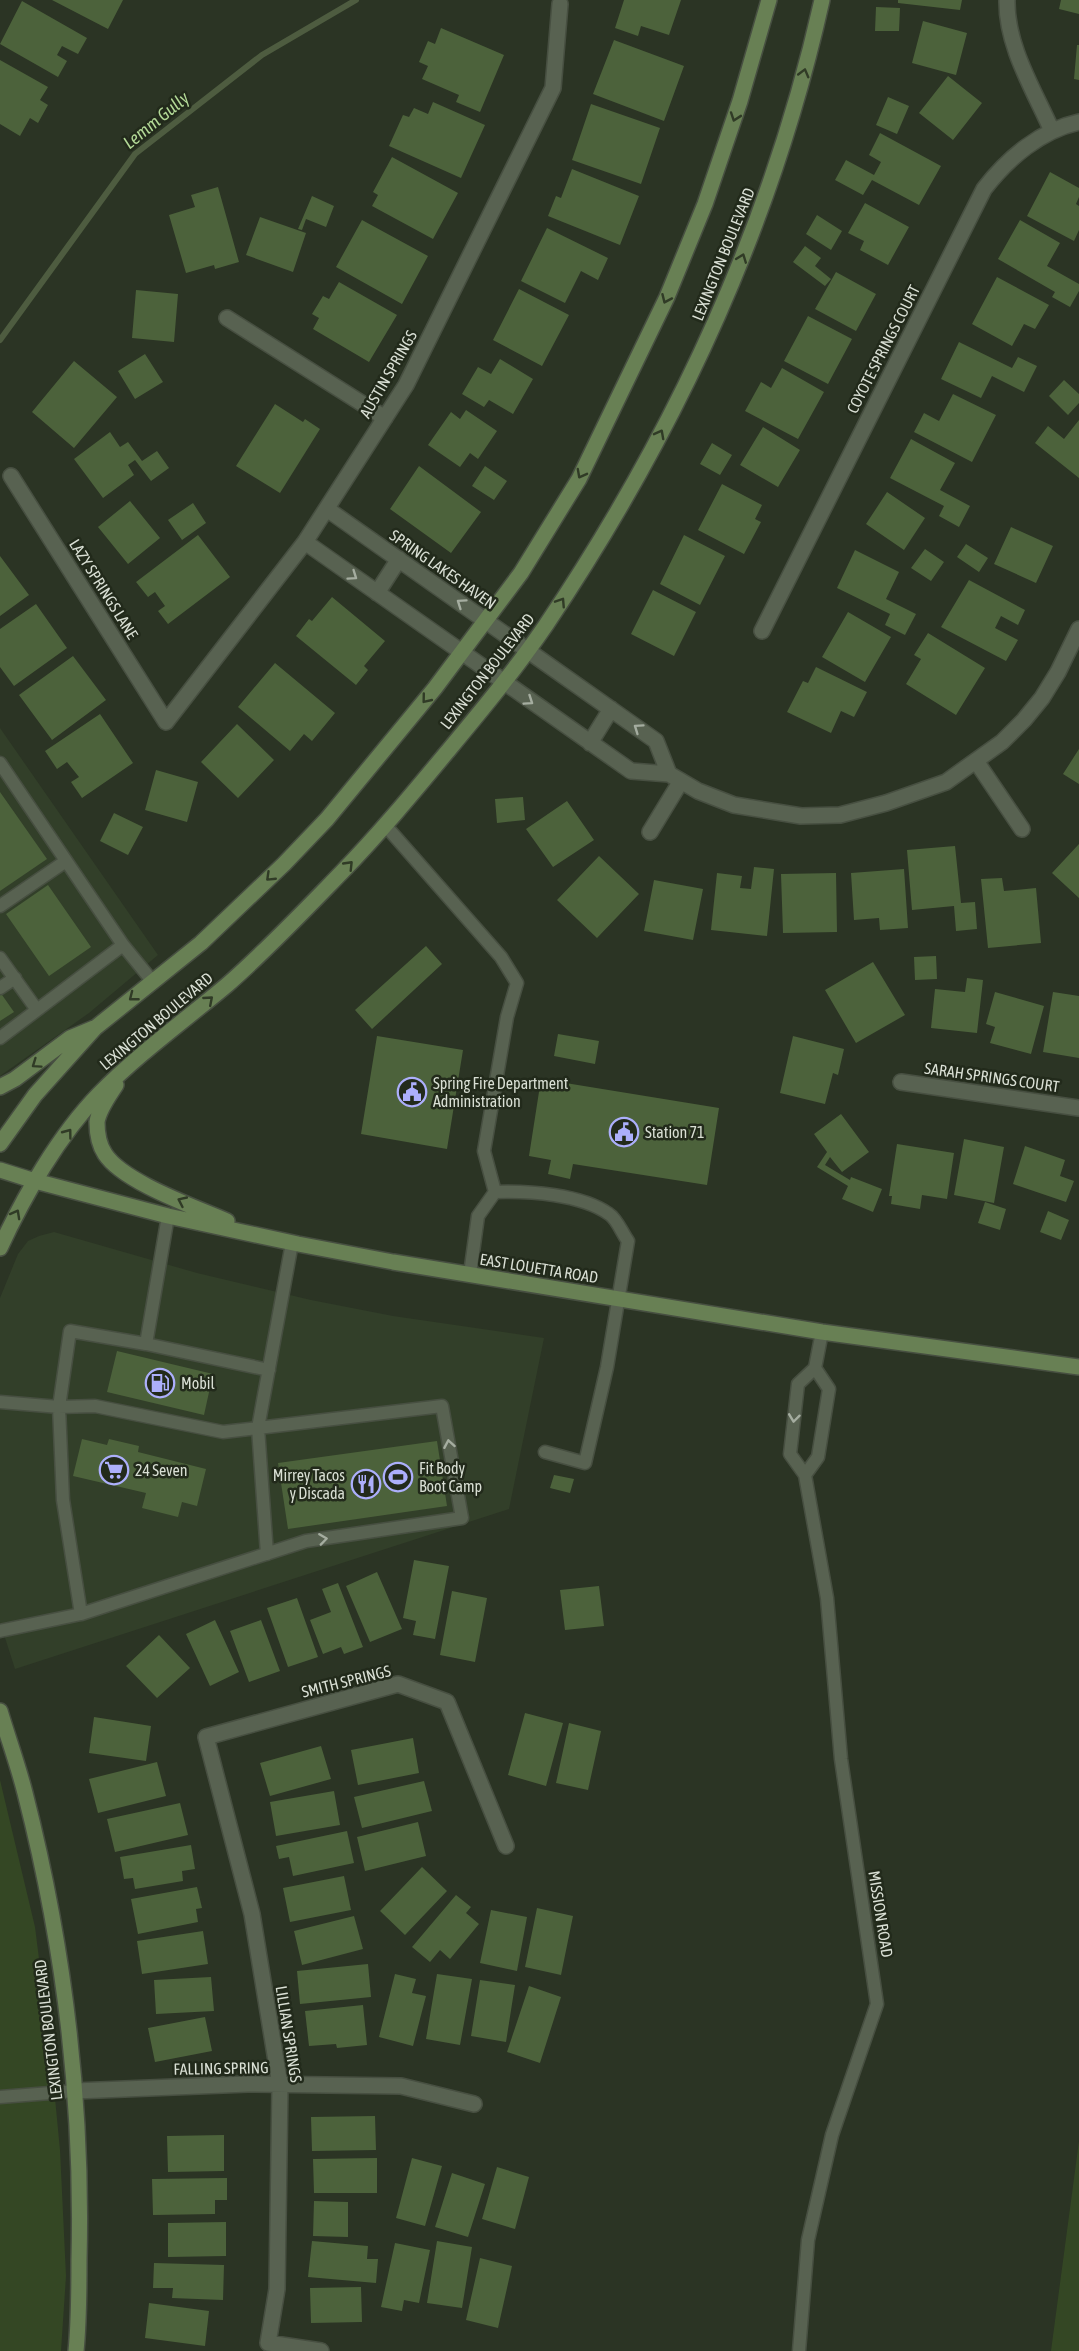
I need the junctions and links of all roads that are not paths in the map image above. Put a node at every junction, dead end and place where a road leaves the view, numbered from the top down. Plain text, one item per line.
1 (769, 0) edge
2 (822, 0) edge
3 (1007, 0) edge
4 (560, 4) dead end
5 (1079, 122) edge
6 (1052, 131) junction
7 (227, 318) dead end
8 (385, 418) junction
9 (11, 476) dead end
10 (327, 509) junction
11 (305, 542) junction
12 (399, 559) junction
13 (377, 593) junction
14 (485, 620) junction
15 (1079, 629) edge
16 (762, 632) dead end
17 (527, 650) junction
18 (461, 652) junction
19 (503, 683) junction
20 (611, 709) junction
21 (166, 722) joint
22 (590, 742) junction
23 (976, 761) junction
24 (0, 763) edge
25 (675, 778) junction
26 (385, 825) junction
27 (1022, 829) dead end
28 (650, 832) dead end
29 (66, 861) junction
30 (0, 906) edge
31 (123, 945) junction
32 (0, 958) edge
33 (15, 978) junction
34 (153, 982) junction
35 (0, 988) edge
36 (38, 1010) junction
37 (95, 1028) junction
38 (0, 1038) edge
39 (128, 1067) junction
40 (901, 1082) dead end
41 (0, 1087) edge
42 (1079, 1108) edge
43 (0, 1144) edge
44 (0, 1170) edge
45 (34, 1181) junction
46 (495, 1192) junction
47 (168, 1216) junction
48 (254, 1234) junction
49 (292, 1243) junction
50 (0, 1248) edge
51 (470, 1274) junction
52 (619, 1299) junction
53 (822, 1332) junction
54 (146, 1344) junction
55 (1079, 1367) edge
56 (815, 1368) junction
57 (269, 1370) junction
58 (0, 1402) edge
59 (59, 1407) junction
60 (258, 1428) junction
61 (544, 1452) dead end
62 (805, 1475) junction
63 (267, 1554) junction
64 (81, 1614) junction
65 (0, 1631) edge
66 (0, 1711) edge
67 (206, 1737) joint
68 (506, 1846) dead end
69 (280, 2085) junction
70 (75, 2091) junction
71 (0, 2097) edge
72 (474, 2104) dead end
73 (76, 2351) edge
74 (321, 2351) edge
75 (799, 2351) edge

1 -> 14 main road, LEXINGTON BOULEVARD
17 -> 2 main road, LEXINGTON BOULEVARD
3 - 6 street
4 - 8 street, AUSTIN SPRINGS
5 - 6 street, COYOTE SPRINGS COURT
6 - 16 street, COYOTE SPRINGS COURT
7 - 8 street
8 - 10 street, AUSTIN SPRINGS
9 - 21 street, LAZY SPRINGS LANE
10 - 11 street, AUSTIN SPRINGS
10 - 12 street, SPRING LAKES HAVEN
11 -> 13 street
11 - 21 street, AUSTIN SPRINGS
12 - 13 street
14 -> 12 street, SPRING LAKES HAVEN
13 - 18 street
14 - 17 street, SPRING LAKES HAVEN
14 - 18 main road, LEXINGTON BOULEVARD
15 - 23 street
17 - 19 main road, LEXINGTON BOULEVARD
17 - 20 street, SPRING LAKES HAVEN
18 - 19 street
18 -> 34 main road, LEXINGTON BOULEVARD
19 -> 22 street
19 - 26 main road, LEXINGTON BOULEVARD
20 - 22 street
25 -> 20 street, SPRING LAKES HAVEN
22 - 25 street
23 - 25 street
23 - 27 street
24 - 29 lane
25 - 28 street
39 -> 26 main road, LEXINGTON BOULEVARD
26 - 46 lane
29 - 30 lane
29 - 31 lane
31 - 34 lane
31 - 36 lane
32 - 33 lane
33 - 35 lane
33 - 36 lane
34 -> 37 main road, LEXINGTON BOULEVARD
36 - 38 lane
37 -> 41 main road
37 - 43 main road, LEXINGTON BOULEVARD
45 -> 39 main road, LEXINGTON BOULEVARD
48 -> 39 main road
40 - 42 street, SARAH SPRINGS COURT
44 - 45 main road, EAST LOUETTA ROAD
45 - 47 main road, EAST LOUETTA ROAD
50 -> 45 main road, LEXINGTON BOULEVARD
46 - 51 lane
46 - 52 lane
47 - 48 main road, EAST LOUETTA ROAD
47 - 54 lane
48 - 49 main road, EAST LOUETTA ROAD
49 - 51 main road, EAST LOUETTA ROAD
49 - 57 lane
51 - 52 main road, EAST LOUETTA ROAD
52 - 53 main road, EAST LOUETTA ROAD
52 - 61 lane
53 - 55 main road, EAST LOUETTA ROAD
53 - 56 lane, MISSION ROAD
54 - 57 lane
54 - 59 lane
56 - 62 lane
56 -> 62 lane, MISSION ROAD
57 - 60 lane
58 - 59 lane
59 - 60 lane
59 - 64 lane
60 - 63 lane
63 -> 60 lane
62 - 75 lane, MISSION ROAD
63 - 64 lane
64 - 65 lane
66 - 70 main road, LEXINGTON BOULEVARD
67 - 68 street, SMITH SPRINGS
67 - 69 street, LILLIAN SPRINGS
69 - 70 street, FALLING SPRING
69 - 72 street, FALLING SPRING
69 - 74 street, LILLIAN SPRINGS
70 - 71 lane
70 - 73 main road, LEXINGTON BOULEVARD

